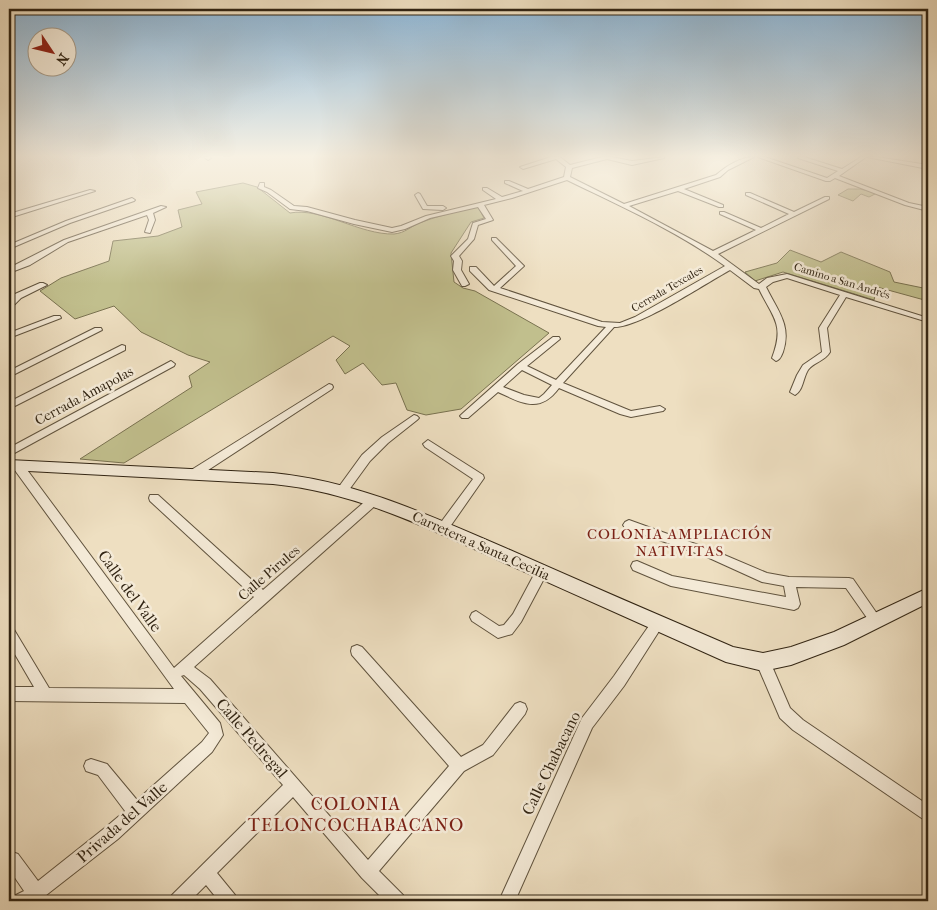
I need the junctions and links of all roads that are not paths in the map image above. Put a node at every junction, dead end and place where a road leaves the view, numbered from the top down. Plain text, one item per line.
1 (64, 199) edge
2 (280, 199) edge
3 (421, 199) edge
4 (500, 199) edge
5 (610, 199) edge
6 (645, 199) edge
7 (701, 199) edge
8 (760, 199) edge
9 (824, 199) edge
10 (895, 199) edge
11 (132, 200) dead end
12 (480, 204) junction
13 (466, 206) junction
14 (623, 206) junction
15 (163, 207) dead end
16 (928, 209) edge
17 (150, 212) junction
18 (793, 214) junction
19 (9, 216) edge
20 (761, 230) junction
21 (148, 232) dead end
22 (494, 239) dead end
23 (9, 247) edge
24 (713, 254) junction
25 (731, 266) junction
26 (473, 269) dead end
27 (9, 271) edge
28 (465, 284) dead end
29 (43, 285) dead end
30 (762, 287) junction
31 (496, 289) junction
32 (844, 294) junction
33 (9, 305) edge
34 (57, 318) dead end
35 (928, 320) edge
36 (612, 325) junction
37 (98, 330) dead end
38 (9, 336) edge
39 (556, 339) dead end
40 (122, 348) dead end
41 (776, 358) dead end
42 (171, 364) dead end
43 (521, 366) junction
44 (9, 374) edge
45 (557, 384) junction
46 (330, 387) dead end
47 (497, 388) junction
48 (795, 392) dead end
49 (9, 406) edge
50 (660, 409) dead end
51 (465, 416) dead end
52 (414, 418) dead end
53 (428, 444) dead end
54 (9, 452) edge
55 (13, 465) edge
56 (192, 475) junction
57 (342, 491) junction
58 (154, 498) dead end
59 (373, 501) junction
60 (629, 526) dead end
61 (443, 528) junction
62 (637, 566) dead end
63 (541, 572) junction
64 (789, 582) junction
65 (928, 595) edge
66 (264, 598) junction
67 (476, 617) dead end
68 (876, 622) junction
69 (657, 624) junction
70 (9, 632) edge
71 (357, 651) dead end
72 (763, 662) junction
73 (178, 672) junction
74 (9, 694) edge
75 (46, 695) junction
76 (189, 696) junction
77 (520, 709) dead end
78 (216, 736) joint
79 (91, 766) dead end
80 (459, 766) junction
81 (293, 786) junction
82 (136, 812) junction
83 (928, 814) edge
84 (12, 860) dead end
85 (368, 872) junction
86 (207, 873) junction
87 (32, 899) edge
88 (391, 899) edge
89 (178, 901) edge
90 (229, 901) edge
91 (507, 901) edge

1 - 19 street
2 - 13 street
3 - 13 street
4 - 12 street
5 - 14 street
6 - 14 street
7 - 20 street
8 - 18 street
9 - 18 street
10 - 16 street
11 - 23 street
12 - 13 street
12 - 28 street
14 - 24 street
15 - 17 street
17 - 21 street
17 - 27 street
18 - 20 street
20 - 24 street
22 - 31 street
24 - 25 street
25 - 30 street
25 - 36 street, Cerrada Texcales
26 - 31 street, Cerrada Texcales
29 - 33 street
30 - 32 street, Camino a San Andrés
30 - 41 street
31 - 36 street, Cerrada Texcales
32 - 35 street, Camino a San Andrés
32 - 48 street
34 - 38 street
36 - 45 street
37 - 44 street
39 - 43 street
40 - 49 street
42 - 54 street, Cerrada Amapolas
43 - 45 street
43 - 47 street
45 - 47 street
45 - 50 street
46 - 56 street
47 - 51 street
52 - 57 street
53 - 61 street
55 - 56 main road, Carretera a Santa Cecilia
55 - 73 street, Calle del Valle
56 - 57 main road, Carretera a Santa Cecilia
57 - 59 main road, Carretera a Santa Cecilia
58 - 66 street
59 - 61 main road, Carretera a Santa Cecilia
59 - 66 street, Calle Pirules
60 - 64 street
61 - 63 main road, Carretera a Santa Cecilia
62 - 64 street
63 - 67 street
63 - 69 main road, Carretera a Santa Cecilia
64 - 68 street
65 - 68 main road, Carretera a Santa Cecilia
66 - 73 street, Calle Pirules
68 - 72 main road, Carretera a Santa Cecilia
69 - 72 main road, Carretera a Santa Cecilia
69 - 91 street, Calle Chabacano
70 - 75 street
71 - 80 street
72 - 83 street
73 - 76 street, Calle del Valle
73 - 81 street, Calle Pedregal
74 - 75 street
75 - 76 street
76 - 78 street, Calle del Valle
77 - 80 street
78 - 82 street, Privada del Valle
79 - 82 street
80 - 85 street
81 - 85 street, Calle Pedregal
81 - 86 street
82 - 87 street, Privada del Valle
84 - 87 street
85 - 88 street, Calle Pedregal
86 - 89 street
86 - 90 street

